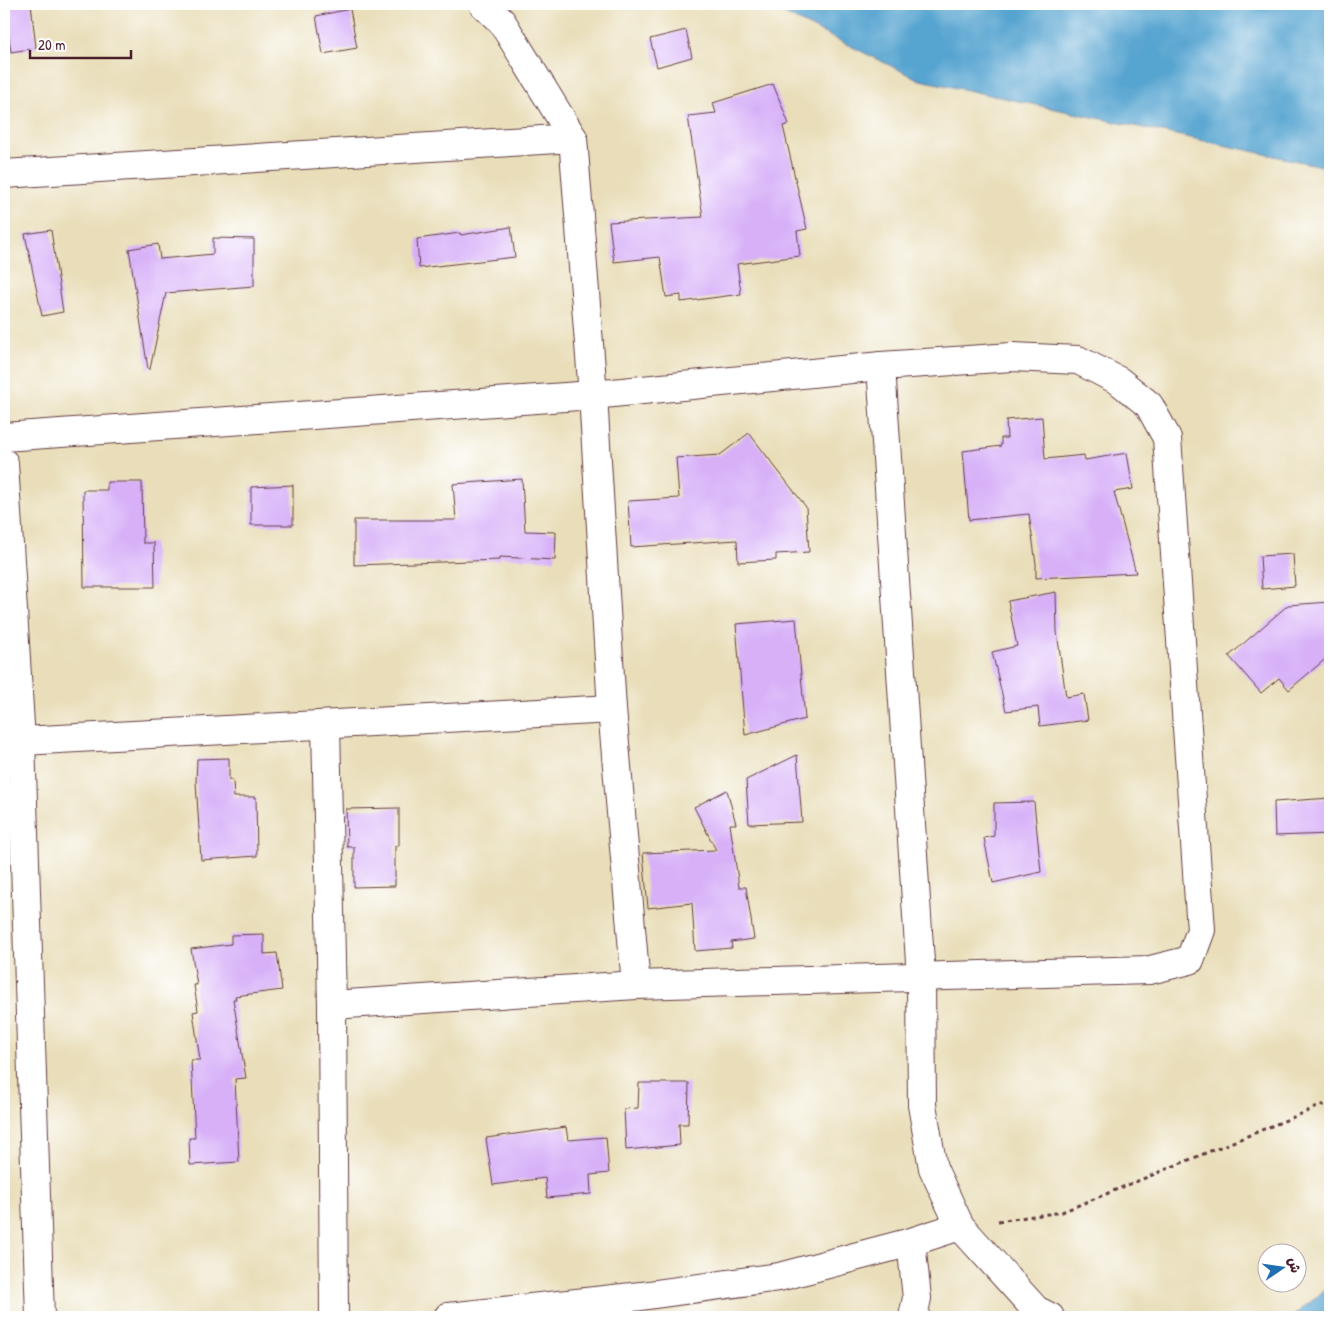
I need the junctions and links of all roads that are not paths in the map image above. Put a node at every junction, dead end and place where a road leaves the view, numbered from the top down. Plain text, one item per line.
1 (483, 4) edge
2 (573, 138) junction
3 (4, 174) edge
4 (881, 366) junction
5 (593, 395) junction
6 (4, 437) edge
7 (4, 463) edge
8 (612, 709) junction
9 (326, 725) junction
10 (12, 742) edge
11 (921, 976) junction
12 (636, 985) junction
13 (332, 1005) junction
14 (960, 1226) junction
15 (911, 1242) junction
16 (40, 1317) edge
17 (334, 1317) edge
18 (448, 1317) edge
19 (912, 1317) edge
20 (1050, 1317) edge

1 - 2 street
2 - 3 street
2 - 5 street
4 - 5 street
4 - 11 street
4 - 11 street
5 - 6 street
5 - 8 street
7 - 10 street
8 - 9 street
8 - 12 street
9 - 10 street
9 - 13 street
10 - 16 street
11 - 12 street
11 - 14 street
12 - 13 street
13 - 17 street
14 - 15 street
14 - 20 street
15 - 18 street
15 - 19 street

